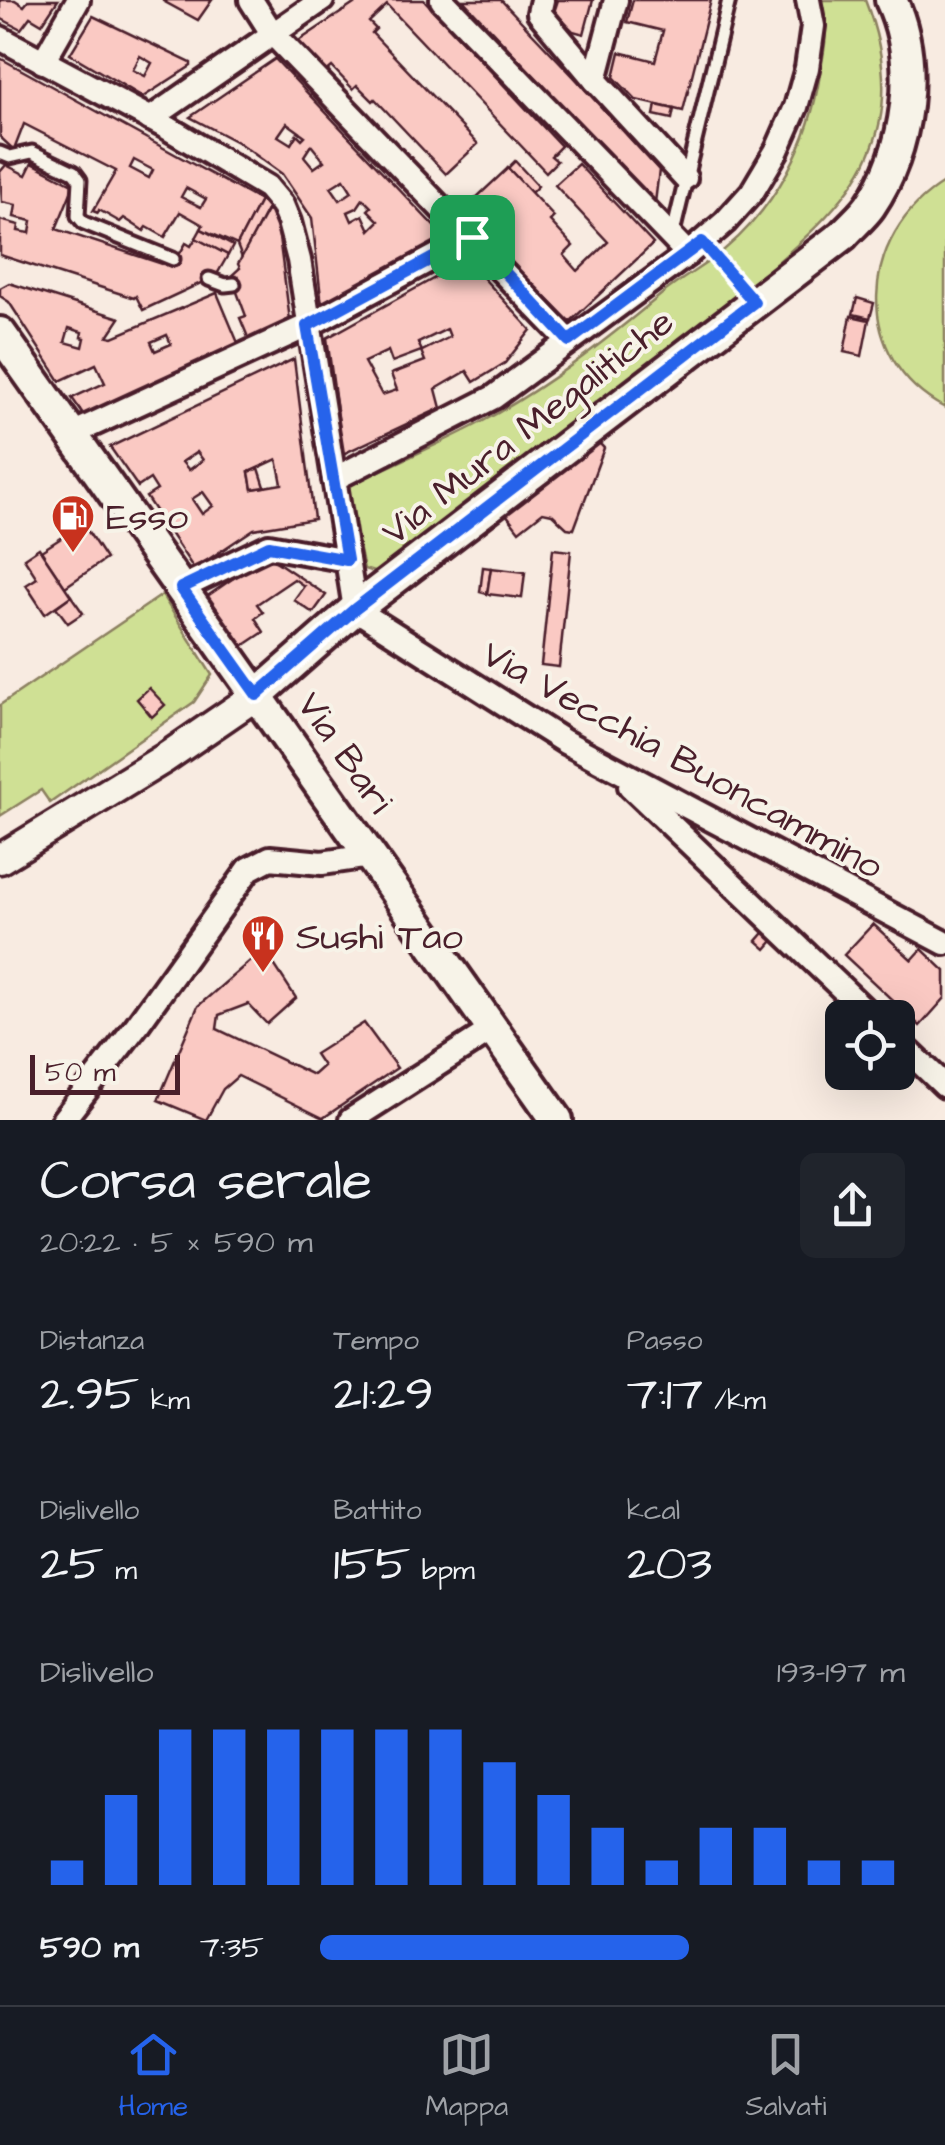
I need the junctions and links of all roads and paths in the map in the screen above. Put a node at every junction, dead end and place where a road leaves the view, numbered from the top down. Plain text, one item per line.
1 (78, 0) edge
2 (251, 0) edge
3 (322, 0) edge
4 (442, 0) edge
5 (542, 0) edge
6 (616, 0) edge
7 (729, 0) edge
8 (808, 0) edge
9 (891, 0) edge
10 (272, 33) junction
11 (0, 38) edge
12 (42, 62) junction
13 (594, 80) junction
14 (150, 120) junction
15 (0, 153) edge
16 (685, 178) junction
17 (472, 237) junction
18 (687, 244) junction
19 (173, 259) dead end
20 (209, 279) dead end
21 (234, 284) dead end
22 (754, 302) junction
23 (307, 326) junction
24 (0, 334) edge
25 (569, 341) junction
26 (72, 434) junction
27 (334, 479) junction
28 (347, 560) junction
29 (181, 588) junction
30 (355, 609) junction
31 (257, 695) junction
32 (610, 766) junction
33 (370, 856) junction
34 (0, 858) edge
35 (945, 943) edge
36 (854, 1000) edge
37 (493, 1029) junction
38 (915, 1057) edge
39 (945, 1086) edge
40 (63, 1120) edge
41 (350, 1120) edge
42 (557, 1120) edge

1 - 12 street
2 - 10 street
3 - 10 street
4 - 18 street
5 - 13 street
6 - 13 street
7 - 16 lane
8 - 18 street
9 - 22 main road, Via Mura Megalitiche
10 - 14 street
10 - 17 street
11 - 12 street
12 - 14 street
13 - 16 street
14 - 23 street
15 - 19 lane
16 - 18 lane
17 - 23 street
17 - 25 street
18 - 22 path
18 - 25 street
20 - 21 lane
22 - 30 main road, Via Mura Megalitiche
23 - 26 street
23 - 27 street
24 - 26 main road, Via Bari
25 - 27 street
26 - 29 main road, Via Bari
27 - 28 street
28 - 29 street
28 - 30 street
29 - 31 main road, Via Bari
30 - 31 main road, Via Mura Megalitiche
30 - 32 street, Via Vecchia Buoncammino
31 - 33 main road, Via Bari
31 - 34 street, Via Mura Megalitiche
32 - 35 street, Via Vecchia Buoncammino
32 - 36 street
33 - 37 main road, Via Bari
33 - 40 street
37 - 41 street
37 - 42 main road, Via Bari
38 - 39 street

